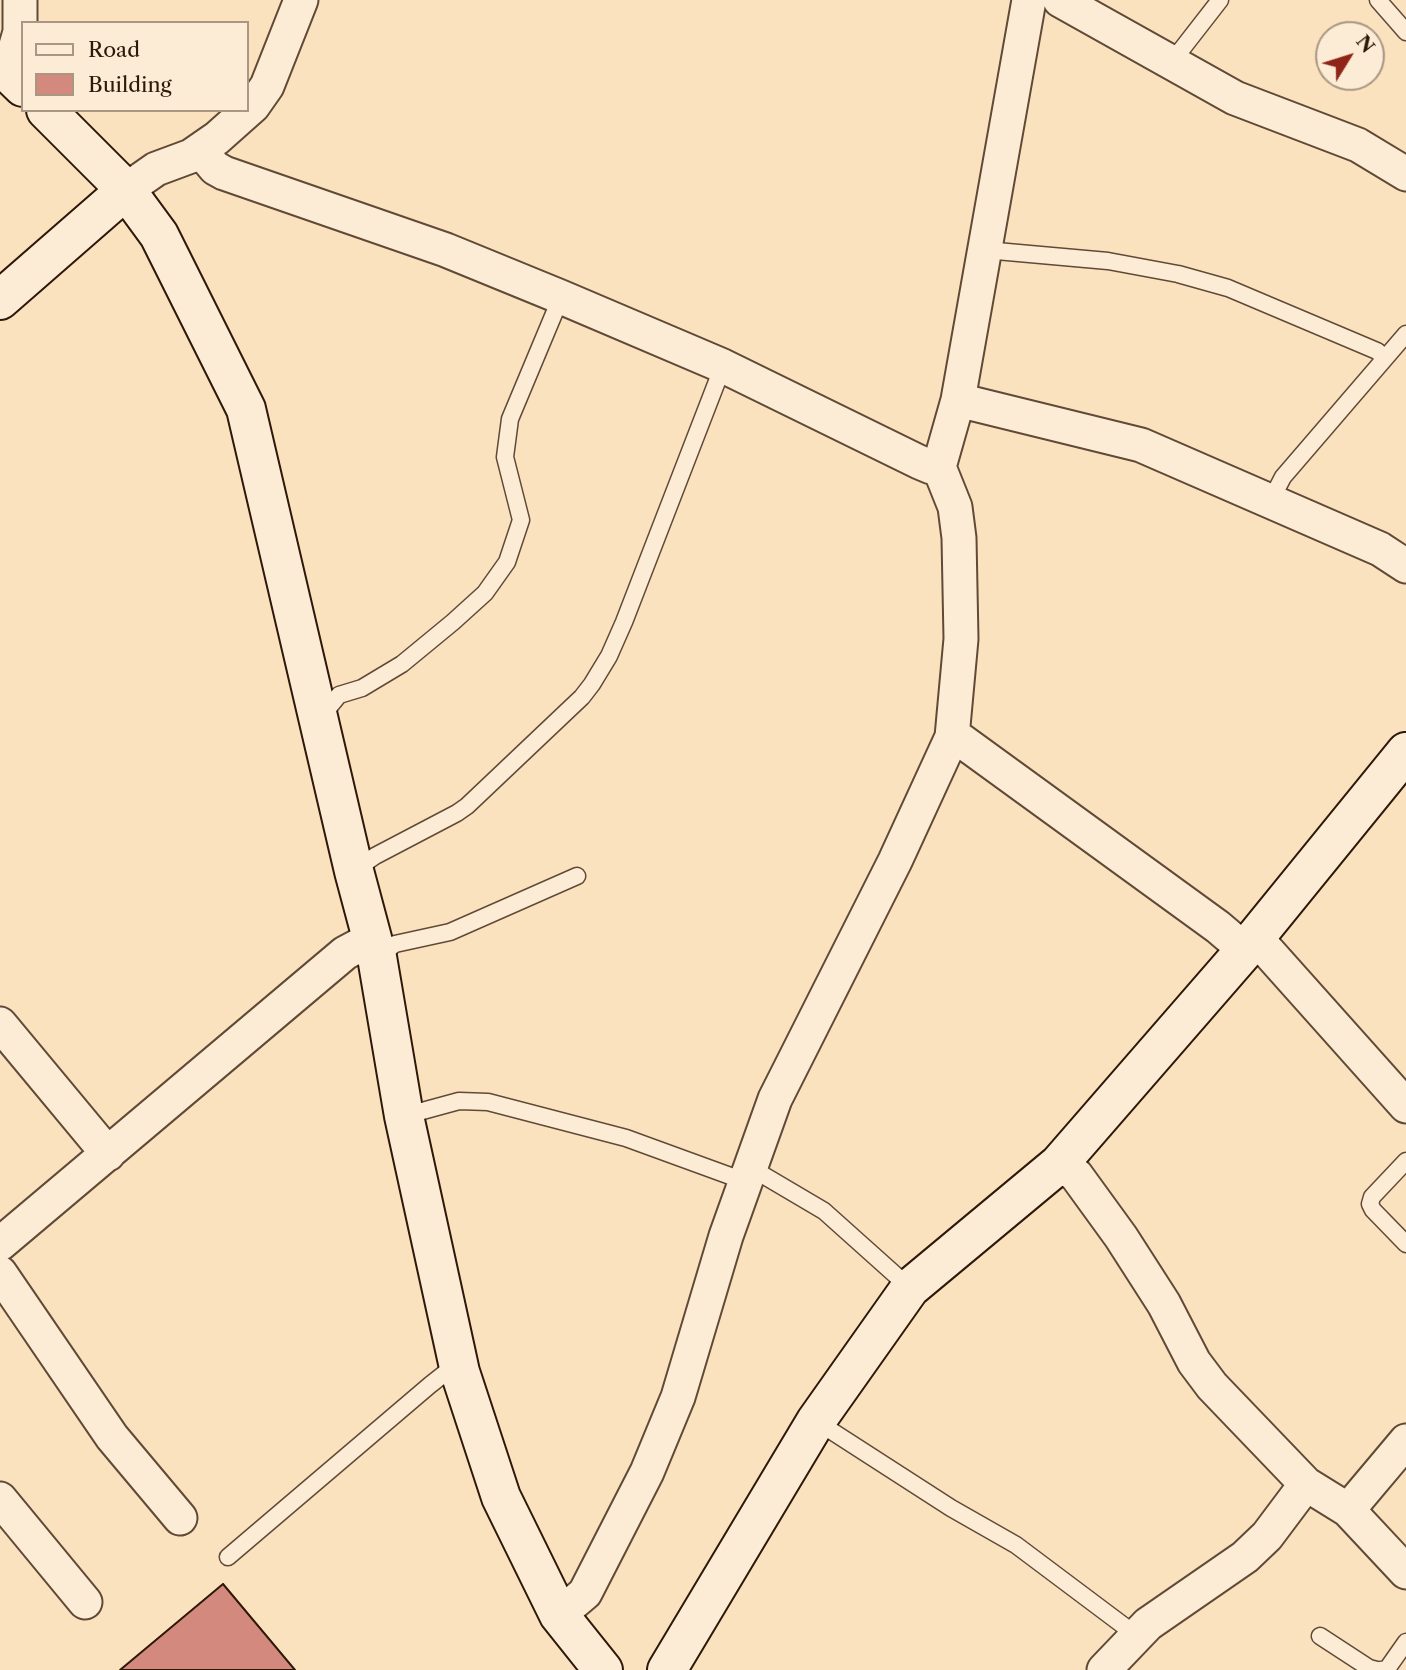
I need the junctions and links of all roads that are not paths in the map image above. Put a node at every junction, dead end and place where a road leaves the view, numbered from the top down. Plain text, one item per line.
1 (20, 0) edge
2 (301, 0) edge
3 (1029, 0) edge
4 (1060, 0) edge
5 (1220, 0) edge
6 (1378, 0) edge
7 (1406, 32) edge
8 (1171, 63) junction
9 (10, 75) edge
10 (248, 111) edge
11 (48, 112) edge
12 (247, 112) edge
13 (200, 150) junction
14 (1406, 174) edge
15 (126, 190) junction
16 (985, 250) junction
17 (561, 298) junction
18 (0, 300) edge
19 (1406, 334) edge
20 (1385, 359) junction
21 (723, 366) junction
22 (958, 400) junction
23 (939, 467) junction
24 (1271, 500) junction
25 (1406, 566) edge
26 (319, 720) junction
27 (952, 737) junction
28 (1406, 752) edge
29 (354, 872) junction
30 (577, 876) dead end
31 (1245, 950) junction
32 (377, 957) junction
33 (0, 1024) edge
34 (1406, 1106) edge
35 (404, 1116) junction
36 (108, 1154) junction
37 (1406, 1161) edge
38 (1059, 1164) junction
39 (746, 1175) junction
40 (0, 1244) edge
41 (1406, 1244) edge
42 (0, 1273) edge
43 (910, 1288) junction
44 (460, 1372) junction
45 (816, 1421) junction
46 (1406, 1441) edge
47 (1306, 1484) junction
48 (0, 1499) edge
49 (1348, 1510) junction
50 (180, 1518) dead end
51 (228, 1557) dead end
52 (1406, 1572) edge
53 (85, 1602) dead end
54 (559, 1615) junction
55 (1320, 1636) dead end
56 (1133, 1638) junction
57 (1406, 1642) edge
58 (603, 1670) edge
59 (667, 1670) edge
60 (1106, 1670) edge
61 (1379, 1670) edge

1 - 9 street
2 - 10 street
3 - 16 street
4 - 8 street
5 - 8 lane
6 - 7 lane
8 - 14 street
11 - 15 street
12 - 13 street
13 - 15 street
13 - 17 street
15 - 18 street
15 - 26 street
16 - 20 lane
16 - 22 street
17 - 21 street
17 - 26 lane
19 - 20 lane
20 - 24 lane
21 - 23 street
21 - 29 lane
22 - 23 street
22 - 24 street
23 - 27 street
24 - 25 street
26 - 29 street
27 - 31 street
27 - 39 street
28 - 31 street
29 - 32 street
30 - 32 lane
31 - 34 street
31 - 38 street
32 - 35 street
32 - 36 street
33 - 36 street
35 - 39 lane
35 - 44 street
36 - 40 street
37 - 41 lane
38 - 43 street
38 - 47 street
39 - 43 lane
39 - 54 street
42 - 50 street
43 - 45 street
44 - 51 lane
44 - 54 street
45 - 56 lane
45 - 59 street
46 - 49 street
47 - 49 street
47 - 56 street
48 - 53 street
49 - 52 street
54 - 58 street
55 - 61 lane
56 - 60 street
57 - 61 lane

